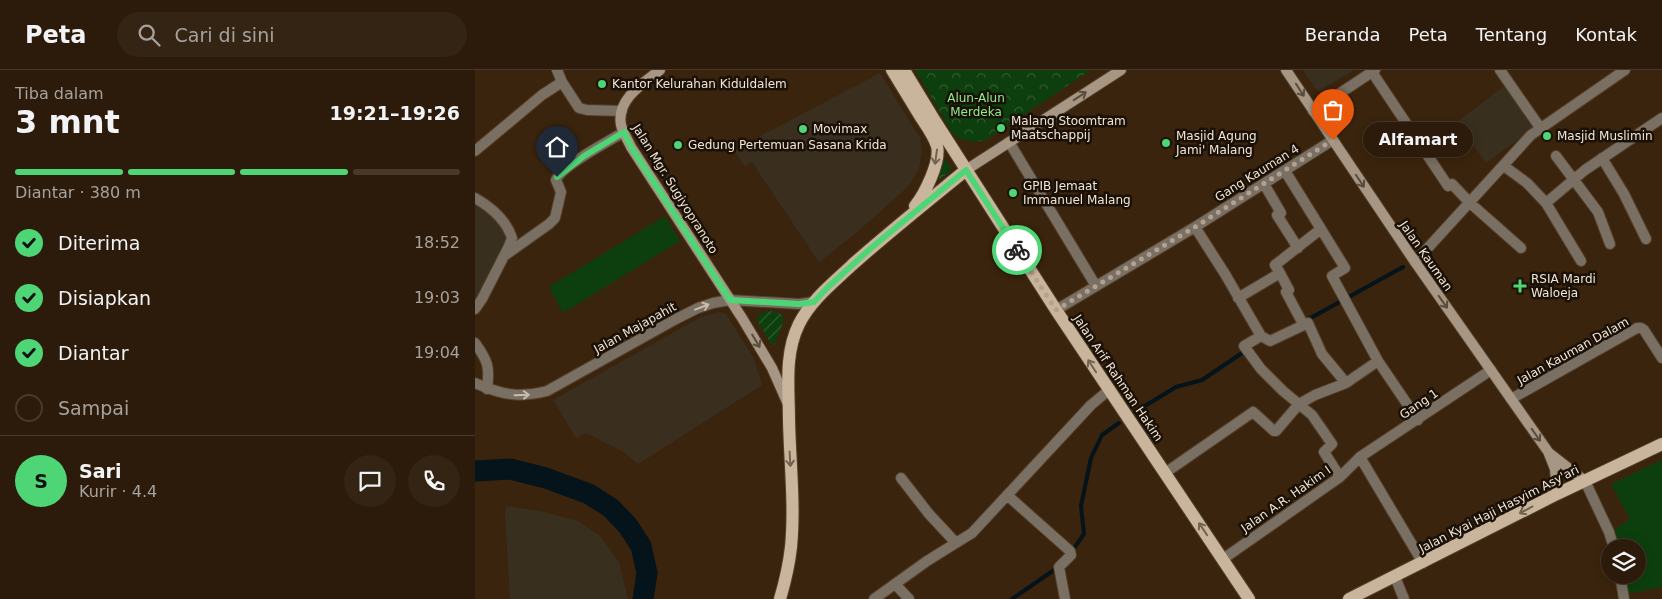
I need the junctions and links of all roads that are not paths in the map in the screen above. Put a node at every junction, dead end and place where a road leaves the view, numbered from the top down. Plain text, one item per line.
1 (557, 70) edge
2 (661, 70) edge
3 (892, 70) edge
4 (904, 70) edge
5 (1121, 70) edge
6 (1286, 70) edge
7 (1500, 70) edge
8 (1625, 70) edge
9 (1373, 71) edge
10 (562, 82) junction
11 (622, 111) junction
12 (1313, 111) junction
13 (1662, 118) edge
14 (931, 124) junction
15 (1541, 129) junction
16 (624, 132) junction
17 (1333, 140) junction
18 (1009, 142) junction
19 (475, 151) edge
20 (1556, 156) dead end
21 (1602, 158) junction
22 (1504, 166) junction
23 (966, 170) junction
24 (1285, 171) junction
25 (1574, 179) junction
26 (1264, 184) junction
27 (475, 198) edge
28 (1470, 203) junction
29 (1546, 203) junction
30 (900, 224) junction
31 (1195, 227) junction
32 (1321, 229) junction
33 (1646, 239) dead end
34 (1610, 244) dead end
35 (1297, 248) junction
36 (1521, 248) dead end
37 (504, 256) junction
38 (1581, 261) dead end
39 (1415, 262) junction
40 (1280, 273) junction
41 (1096, 286) junction
42 (1238, 298) junction
43 (730, 300) junction
44 (814, 302) junction
45 (475, 309) edge
46 (1056, 310) junction
47 (1303, 323) junction
48 (1264, 337) junction
49 (475, 343) edge
50 (1662, 358) edge
51 (1378, 360) junction
52 (1491, 370) junction
53 (475, 383) edge
54 (1346, 383) junction
55 (487, 389) junction
56 (1109, 390) junction
57 (1511, 400) junction
58 (1299, 404) junction
59 (789, 410) junction
60 (1418, 420) junction
61 (1662, 444) edge
62 (1549, 453) junction
63 (1360, 457) junction
64 (1165, 473) junction
65 (1340, 477) junction
66 (901, 478) dead end
67 (1585, 481) junction
68 (1557, 494) junction
69 (1007, 495) junction
70 (1612, 539) edge
71 (955, 543) junction
72 (1223, 558) junction
73 (1423, 563) junction
74 (1395, 577) junction
75 (895, 584) junction
76 (1622, 584) edge
77 (1064, 597) edge
78 (780, 599) edge
79 (875, 599) edge
80 (909, 599) edge
81 (1053, 599) edge
82 (1249, 599) edge
83 (1349, 599) edge
84 (1404, 599) edge
85 (1624, 599) edge

1 - 10 street
2 - 11 main road
3 - 14 main road
4 - 14 main road
18 -> 5 main road
6 -> 12 main road, Jalan Kauman
7 - 15 street
8 - 15 street
9 - 12 street
9 - 28 street
10 - 11 street
10 - 19 street
11 - 16 main road, Jalan Mgr. Sugiyopranoto
12 - 17 main road, Jalan Kauman
13 - 21 street
14 - 23 main road, Jalan Arif Rahman Hakim
14 -> 30 main road
15 - 22 street
16 - 37 street
16 - 43 main road, Jalan Mgr. Sugiyopranoto
17 - 24 street, Gang Kauman 4
17 -> 39 main road, Jalan Kauman
18 - 23 main road
18 - 41 street
20 - 25 street
21 - 25 street
21 - 33 street
22 - 28 street
22 - 29 street
23 - 30 main road
23 - 46 main road, Jalan Arif Rahman Hakim
24 - 26 street, Gang Kauman 4
24 - 32 street
25 - 29 street
25 - 34 street
26 - 31 street, Gang Kauman 4
26 - 35 street
27 - 37 street
28 - 36 street
28 - 39 street
29 - 38 street
30 - 44 main road
31 - 41 street, Gang Kauman 4
31 - 42 street
32 - 35 street
32 - 51 street
35 - 40 street
37 - 45 street
39 -> 52 main road, Jalan Kauman
40 - 42 street
40 - 47 street
41 - 46 street, Gang Kauman 4
42 - 48 street
43 - 44 street, Jalan Majapahit
55 -> 43 street, Jalan Majapahit
43 -> 59 main road, Jalan Mgr. Sugiyopranoto
44 - 59 main road
56 -> 46 main road, Jalan Arif Rahman Hakim
47 - 48 street
47 - 54 street
48 - 58 street
49 - 55 street
50 - 57 street, Jalan Kauman Dalam
51 - 54 street
51 - 60 street
52 - 57 main road, Jalan Kauman
52 - 60 street, Gang 1
53 - 55 street, Jalan Majapahit
54 - 58 street
56 - 64 main road, Jalan Arif Rahman Hakim
56 - 69 street
57 -> 62 main road, Jalan Kauman
58 - 64 street
58 - 65 street
59 -> 78 main road
60 - 63 street, Gang 1
61 - 67 main road, Jalan Kyai Haji Hasyim Asy'ari
62 - 67 main road, Jalan Kauman
62 - 68 main road, Jalan Kauman
63 - 65 street, Jalan A.R. Hakim I
63 - 73 street
72 -> 64 main road, Jalan Arif Rahman Hakim
65 - 72 street, Jalan A.R. Hakim I
66 - 71 street
67 - 68 main road, Jalan Kyai Haji Hasyim Asy'ari
67 - 70 street
68 -> 73 main road, Jalan Kyai Haji Hasyim Asy'ari
69 - 71 street
69 - 77 street
71 - 75 street
72 - 82 main road, Jalan Arif Rahman Hakim
73 - 74 main road, Jalan Kyai Haji Hasyim Asy'ari
74 - 83 main road, Jalan Kyai Haji Hasyim Asy'ari
74 - 84 street
75 - 79 street
75 - 80 street
76 - 85 street
77 - 81 street

